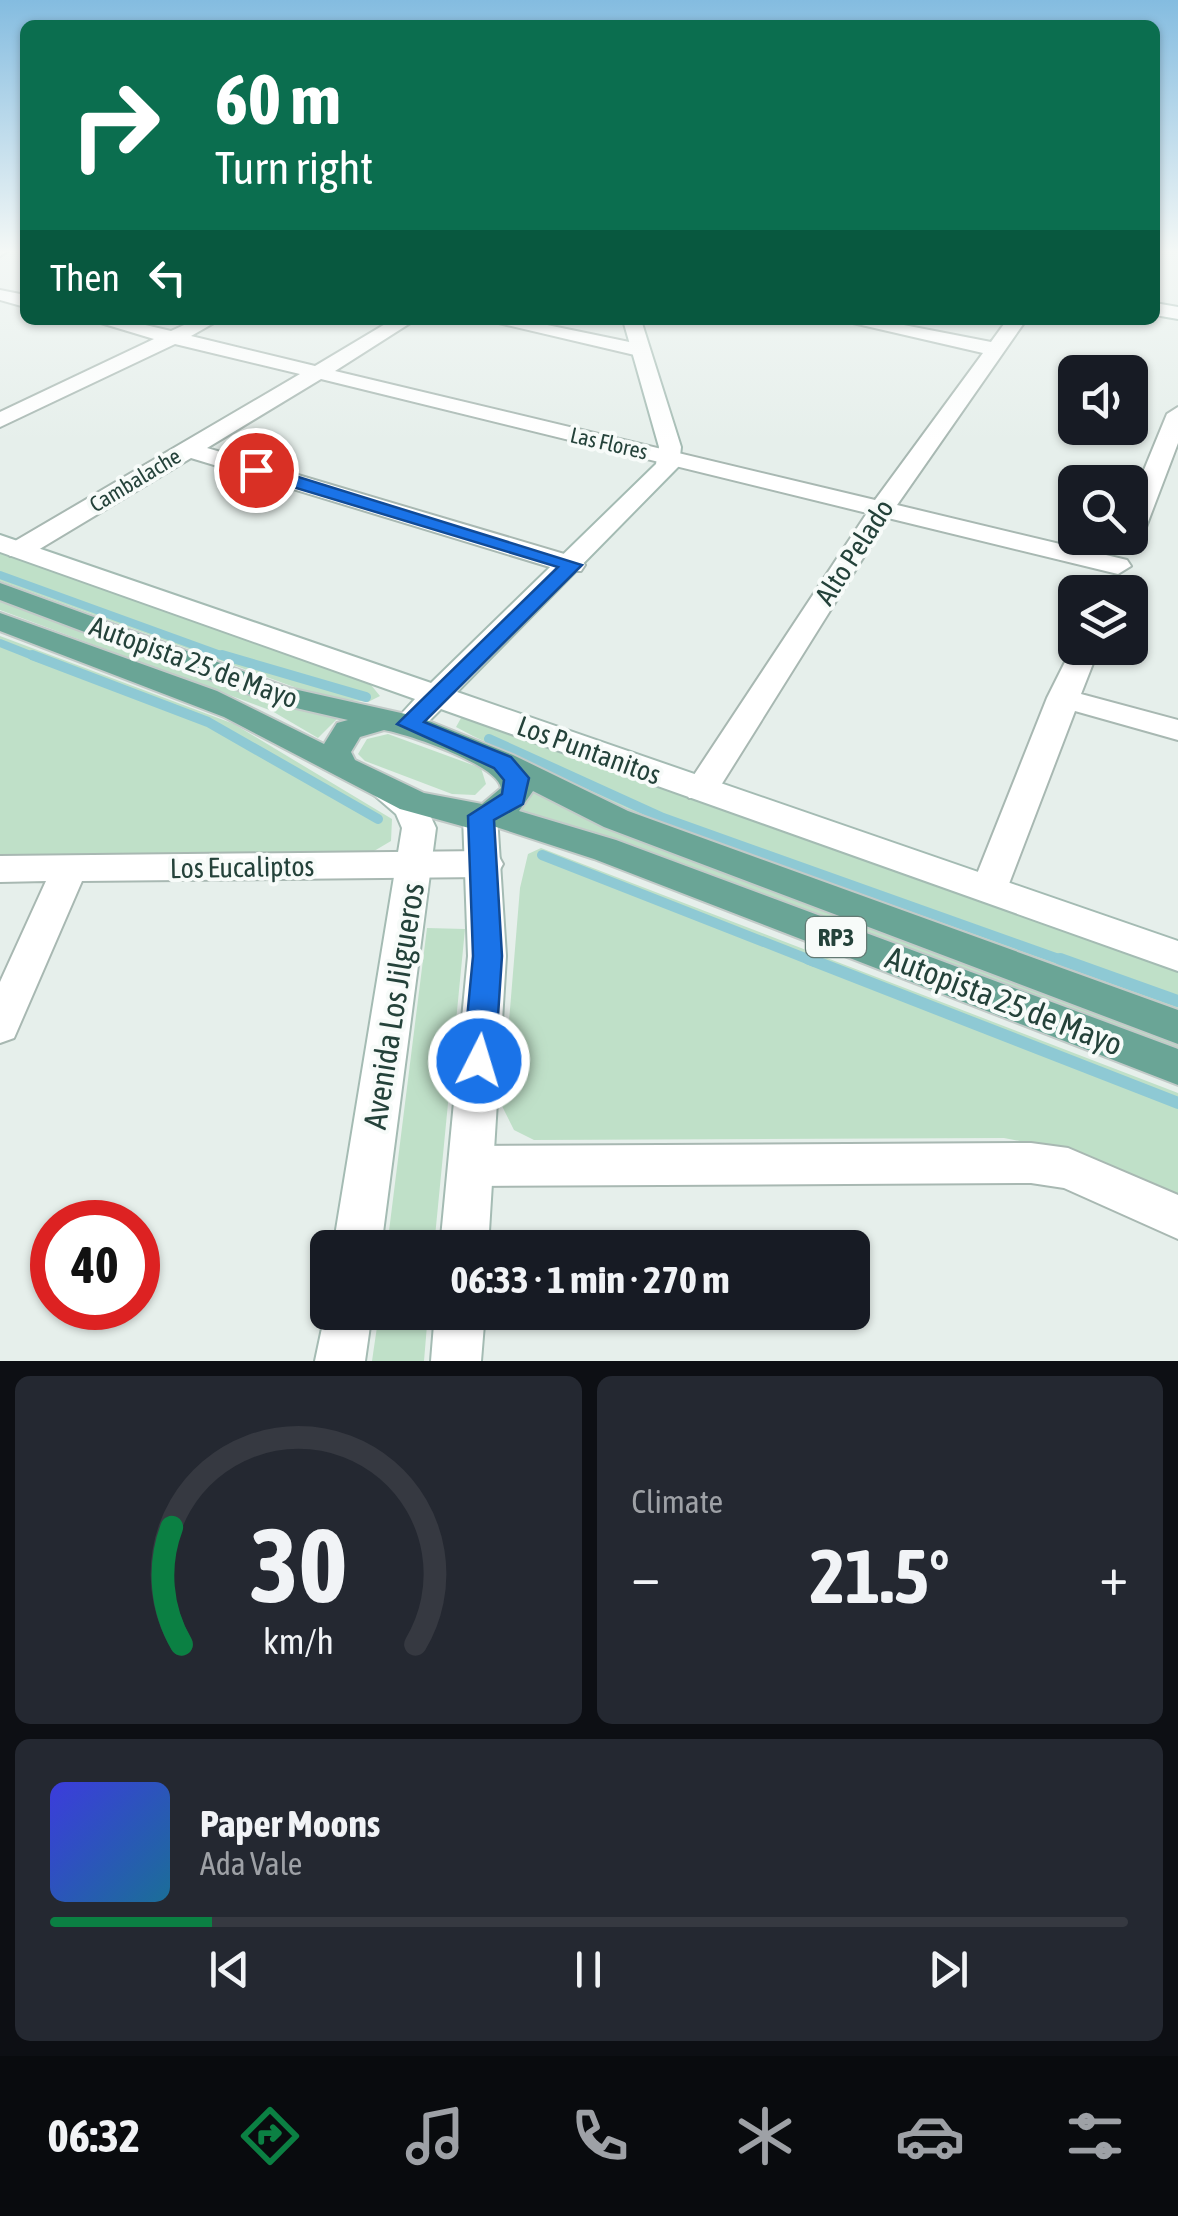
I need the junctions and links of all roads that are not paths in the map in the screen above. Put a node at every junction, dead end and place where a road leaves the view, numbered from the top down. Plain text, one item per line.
1 (120, 325) edge
2 (199, 325) edge
3 (397, 325) edge
4 (519, 325) edge
5 (633, 325) edge
6 (875, 325) edge
7 (1013, 325) edge
8 (172, 338) junction
9 (994, 349) junction
10 (639, 350) junction
11 (315, 373) junction
12 (0, 400) edge
13 (26, 407) junction
14 (1178, 414) edge
15 (0, 420) edge
16 (186, 449) junction
17 (671, 457) junction
18 (1148, 490) edge
19 (882, 508) junction
20 (9, 546) edge
21 (1122, 555) edge
22 (572, 565) junction
23 (1118, 566) junction
24 (1114, 575) edge
25 (0, 592) edge
26 (0, 621) edge
27 (1077, 665) edge
28 (436, 695) junction
29 (1062, 698) junction
30 (400, 722) junction
31 (1178, 730) edge
32 (502, 762) junction
33 (359, 775) junction
34 (701, 790) junction
35 (487, 814) junction
36 (416, 864) junction
37 (484, 864) junction
38 (70, 868) junction
39 (0, 869) edge
40 (989, 890) junction
41 (1178, 956) edge
42 (0, 1026) edge
43 (1178, 1027) edge
44 (1178, 1068) edge
45 (470, 1166) junction
46 (1178, 1217) edge
47 (360, 1230) edge
48 (465, 1230) edge
49 (344, 1330) edge
50 (459, 1330) edge
51 (340, 1361) edge
52 (456, 1361) edge

1 - 8 street, Las Flores
2 - 8 street
3 - 11 street, Cambalache
4 - 10 street
5 - 10 street
6 - 9 street
7 - 9 street, Alto Pelado
8 - 11 street, Las Flores
8 - 13 street
9 - 19 street, Alto Pelado
10 - 17 street
11 - 16 street, Cambalache
11 - 17 street, Las Flores
12 - 13 street
13 - 15 street
14 - 18 street
16 - 20 street, Cambalache
16 - 22 street
17 - 19 street, Las Flores
17 - 22 street
19 - 23 street, Las Flores
19 - 34 street, Alto Pelado
20 - 28 street, Los Puntanitos
21 - 23 street
22 - 28 street
23 - 24 street
25 - 30 main road, Autopista 25 de Mayo / RP3
26 - 33 main road, Autopista 25 de Mayo / RP3
27 - 29 street
28 - 30 street
28 - 34 street, Los Puntanitos
29 - 31 street
29 - 40 street
30 - 32 main road, RP3
30 - 33 main road
32 - 35 main road
32 - 43 main road, Autopista 25 de Mayo / RP3
33 - 35 main road, RP3
33 - 36 street, Avenida Los Jilgueros
34 - 40 street, Los Puntanitos
35 - 37 street
35 - 44 main road, Autopista 25 de Mayo / RP3
36 - 37 street, Los Eucaliptos
36 - 38 street, Los Eucaliptos
36 - 47 street, Avenida Los Jilgueros
37 - 45 street
38 - 39 street, Los Eucaliptos
38 - 42 street
40 - 41 street, Los Puntanitos
45 - 46 street
45 - 48 street
49 - 51 street
50 - 52 street

